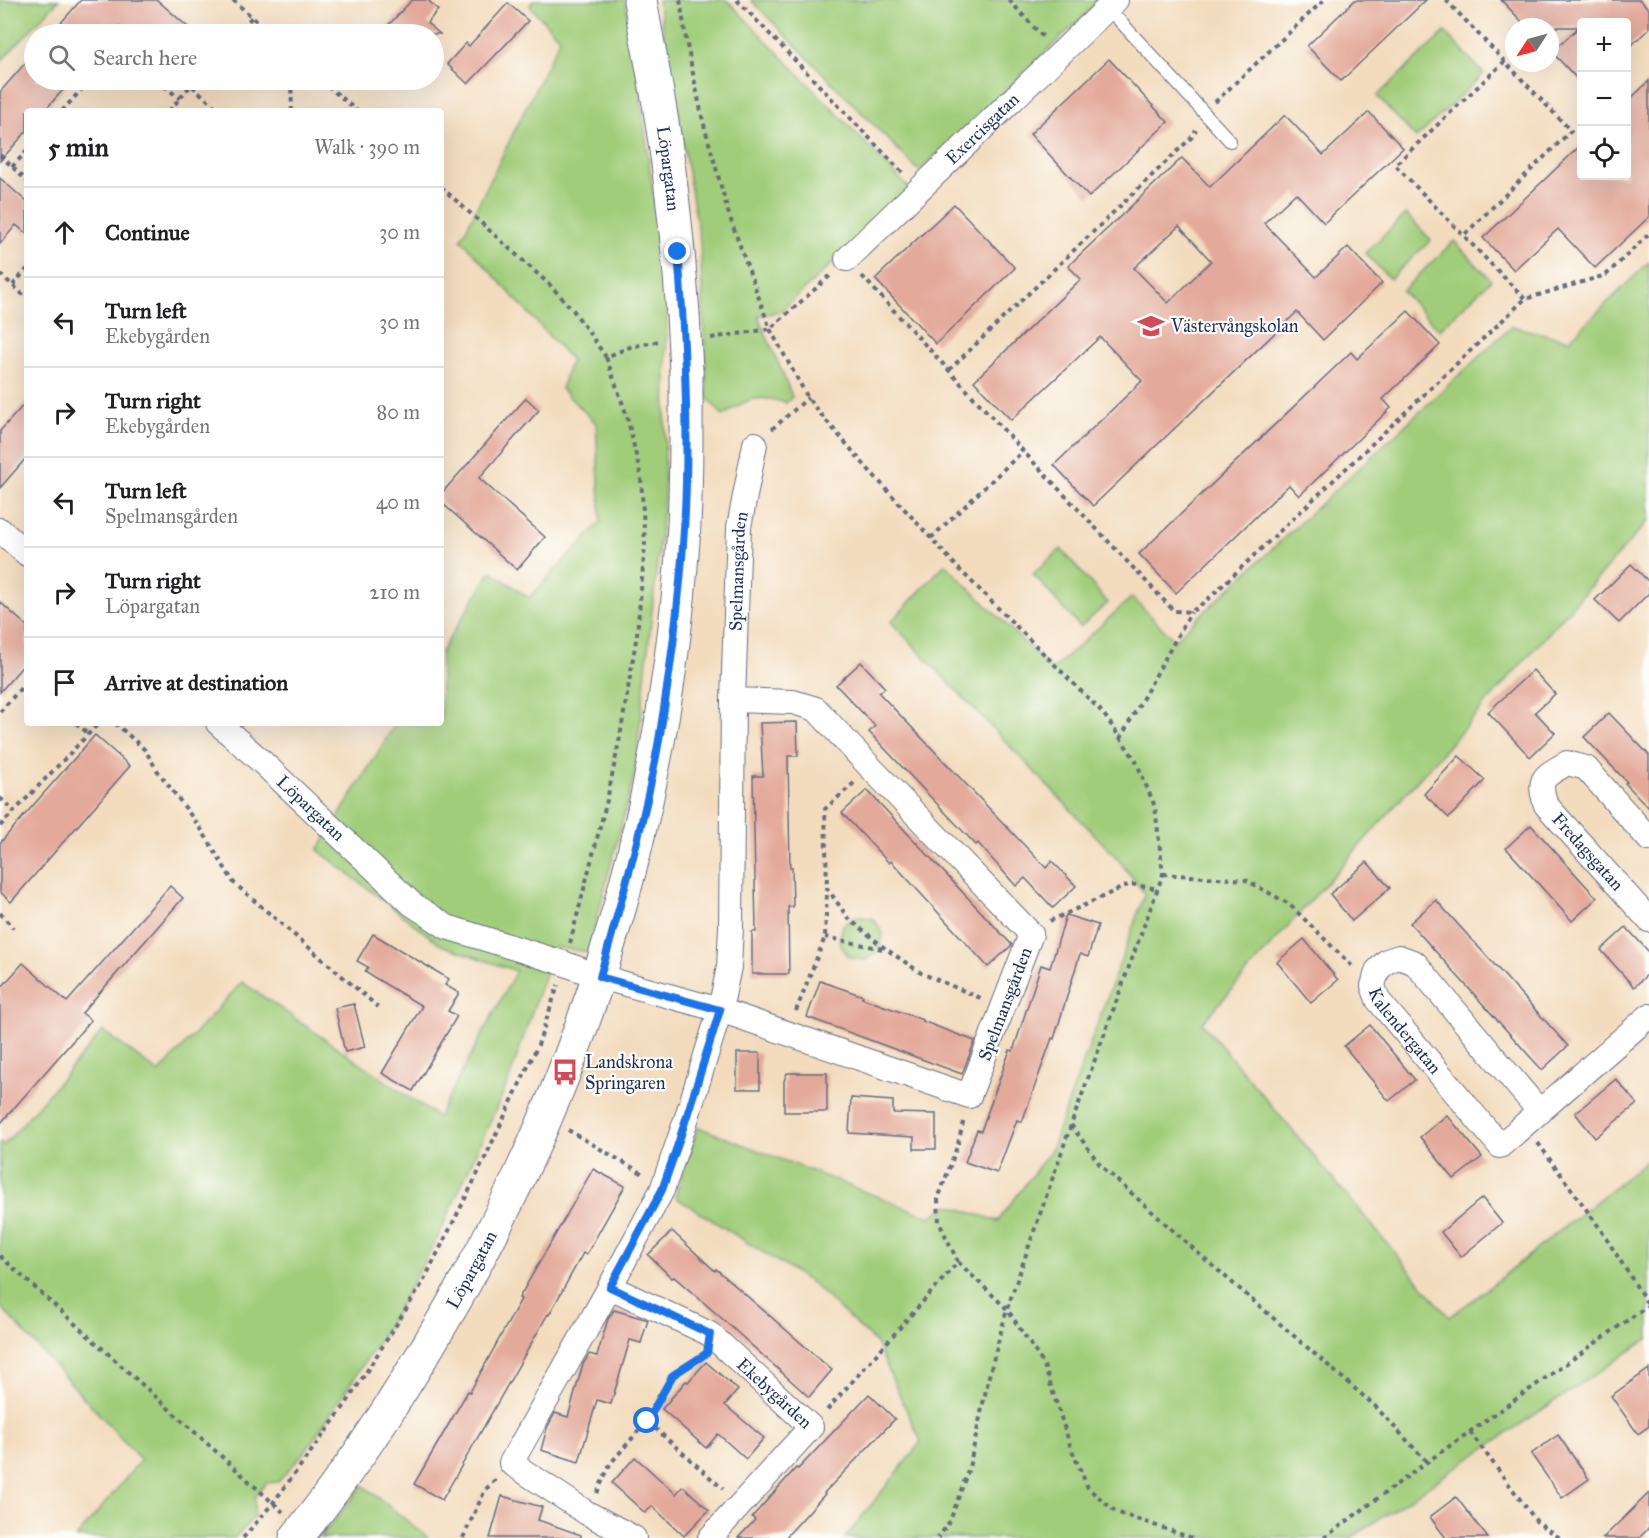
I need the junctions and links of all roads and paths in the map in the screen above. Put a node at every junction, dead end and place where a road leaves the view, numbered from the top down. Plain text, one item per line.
1 (232, 0) edge
2 (640, 0) edge
3 (680, 0) edge
4 (737, 0) edge
5 (1009, 0) edge
6 (1324, 0) edge
7 (1446, 0) edge
8 (1112, 4) edge
9 (252, 17) junction
10 (246, 24) edge
11 (260, 24) edge
12 (1060, 54) junction
13 (1505, 62) joint
14 (1515, 72) edge
15 (81, 90) edge
16 (169, 90) edge
17 (187, 90) edge
18 (197, 90) edge
19 (291, 90) edge
20 (333, 90) edge
21 (180, 99) junction
22 (65, 108) edge
23 (172, 108) edge
24 (217, 108) edge
25 (292, 108) edge
26 (354, 108) edge
27 (1204, 112) junction
28 (1230, 141) dead end
29 (24, 154) edge
30 (0, 155) edge
31 (12, 167) junction
32 (24, 178) edge
33 (444, 190) edge
34 (920, 190) junction
35 (1649, 234) edge
36 (1463, 236) junction
37 (848, 259) junction
38 (24, 272) edge
39 (0, 274) edge
40 (13, 285) junction
41 (24, 295) edge
42 (1524, 299) junction
43 (770, 329) junction
44 (685, 331) junction
45 (949, 370) junction
46 (808, 398) junction
47 (755, 444) joint
48 (1023, 451) junction
49 (0, 530) edge
50 (931, 538) junction
51 (24, 551) edge
52 (1191, 612) junction
53 (24, 684) edge
54 (733, 700) junction
55 (0, 712) edge
56 (80, 726) edge
57 (96, 726) edge
58 (119, 726) edge
59 (221, 726) edge
60 (89, 734) junction
61 (1120, 738) junction
62 (871, 768) junction
63 (0, 798) edge
64 (14, 811) junction
65 (0, 826) edge
66 (1649, 839) edge
67 (1163, 874) junction
68 (827, 888) junction
69 (1158, 889) junction
70 (0, 913) edge
71 (1649, 920) edge
72 (13, 928) dead end
73 (1031, 934) junction
74 (825, 937) junction
75 (886, 949) junction
76 (600, 977) junction
77 (1373, 986) junction
78 (378, 1007) dead end
79 (1004, 1007) junction
80 (720, 1010) junction
81 (1649, 1016) edge
82 (787, 1033) junction
83 (969, 1096) junction
84 (1532, 1118) junction
85 (1071, 1125) junction
86 (563, 1128) dead end
87 (663, 1185) junction
88 (0, 1256) edge
89 (958, 1262) junction
90 (610, 1287) junction
91 (1649, 1306) edge
92 (1007, 1309) junction
93 (710, 1334) junction
94 (647, 1421) junction
95 (811, 1427) junction
96 (1470, 1431) junction
97 (1427, 1462) junction
98 (511, 1463) junction
99 (741, 1504) junction
100 (588, 1513) junction
101 (299, 1534) edge
102 (463, 1538) edge
103 (634, 1538) edge
104 (710, 1538) edge
105 (938, 1538) edge
106 (1192, 1538) edge
107 (1324, 1538) edge
108 (1560, 1538) edge

1 - 9 path
2 - 44 street, Löpargatan
3 - 43 path
4 - 34 path
5 - 12 path
6 - 27 path
7 - 13 path
8 - 12 street, Exercisgatan
8 - 27 lane
9 - 10 path
9 - 11 path
12 - 34 street, Exercisgatan
13 - 36 path
14 - 36 path
15 - 22 path
16 - 21 path
17 - 21 path
18 - 24 path
19 - 25 path
20 - 26 path
21 - 23 path
27 - 28 lane
27 - 45 path
29 - 31 path
30 - 31 path
31 - 32 path
33 - 44 path
34 - 37 street, Exercisgatan
35 - 42 path
36 - 42 path
37 - 43 path
37 - 45 path
38 - 40 path
39 - 40 path
40 - 41 path
42 - 52 path
43 - 44 path
43 - 46 path
44 - 76 street, Löpargatan, bridge
45 - 48 path
46 - 47 path
46 - 50 path
47 - 54 street, Spelmansgården
48 - 50 path
48 - 52 path
49 - 51 street
50 - 61 path
52 - 61 path
53 - 55 path
54 - 62 street, Spelmansgården
54 - 80 street, Spelmansgården
56 - 60 path
57 - 60 path
58 - 78 path
59 - 76 street, Löpargatan
60 - 64 path
61 - 67 path
62 - 68 path
62 - 73 street, Spelmansgården
63 - 64 path
64 - 65 path
66 - 71 street, Fredagsgatan
67 - 69 path
67 - 77 path
68 - 74 path
68 - 75 path
69 - 73 path
69 - 85 path
70 - 72 path
73 - 79 street, Spelmansgården
74 - 75 path
74 - 82 path
75 - 79 path
76 - 80 street
76 - 101 street, Löpargatan
77 - 84 street, Kalendergatan
77 - 84 street, Kalendergatan
79 - 83 street, Spelmansgården
80 - 82 street
80 - 87 street
81 - 84 street, Kalendergatan
82 - 83 street
83 - 89 path
84 - 91 path
85 - 92 path
85 - 97 path
86 - 87 path
87 - 90 street
88 - 101 path
89 - 92 path
89 - 95 path
90 - 93 street, Ekebygården
90 - 98 street
91 - 96 path
92 - 105 path
92 - 106 path
93 - 94 path
93 - 95 street, Ekebygården
94 - 99 path
94 - 100 path
95 - 99 street, Ekebygården
96 - 97 path
96 - 108 path
97 - 107 path
98 - 100 street
98 - 102 path
99 - 104 street, Ekebygården
100 - 103 street

